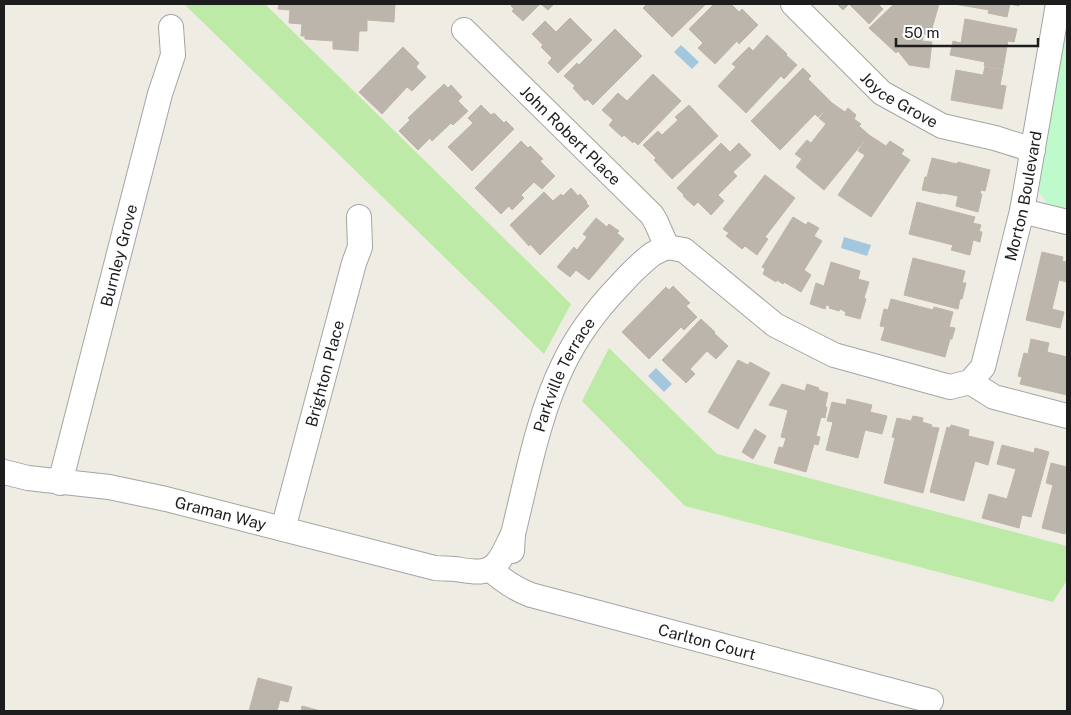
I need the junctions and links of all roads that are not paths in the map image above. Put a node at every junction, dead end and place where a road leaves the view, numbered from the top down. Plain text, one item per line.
1 (793, 4) edge
2 (1058, 4) edge
3 (172, 28) dead end
4 (464, 30) dead end
5 (1033, 150) junction
6 (1022, 211) junction
7 (359, 217) dead end
8 (1067, 222) edge
9 (667, 247) junction
10 (970, 382) junction
11 (1067, 416) edge
12 (4, 472) edge
13 (60, 483) junction
14 (283, 529) junction
15 (496, 574) junction
16 (931, 701) dead end

1 - 5 street, Joyce Grove
2 - 5 street, Morton Boulevard
3 - 13 street, Burnley Grove
4 - 9 street, John Robert Place
5 - 6 street, Morton Boulevard
6 - 8 street
6 - 10 street, Morton Boulevard
7 - 14 street, Brighton Place
9 - 10 street
9 - 15 street, Parkville Terrace
10 - 11 street
12 - 13 street, Graman Way
13 - 14 street, Graman Way
14 - 15 street, Graman Way
15 - 16 street, Carlton Court

